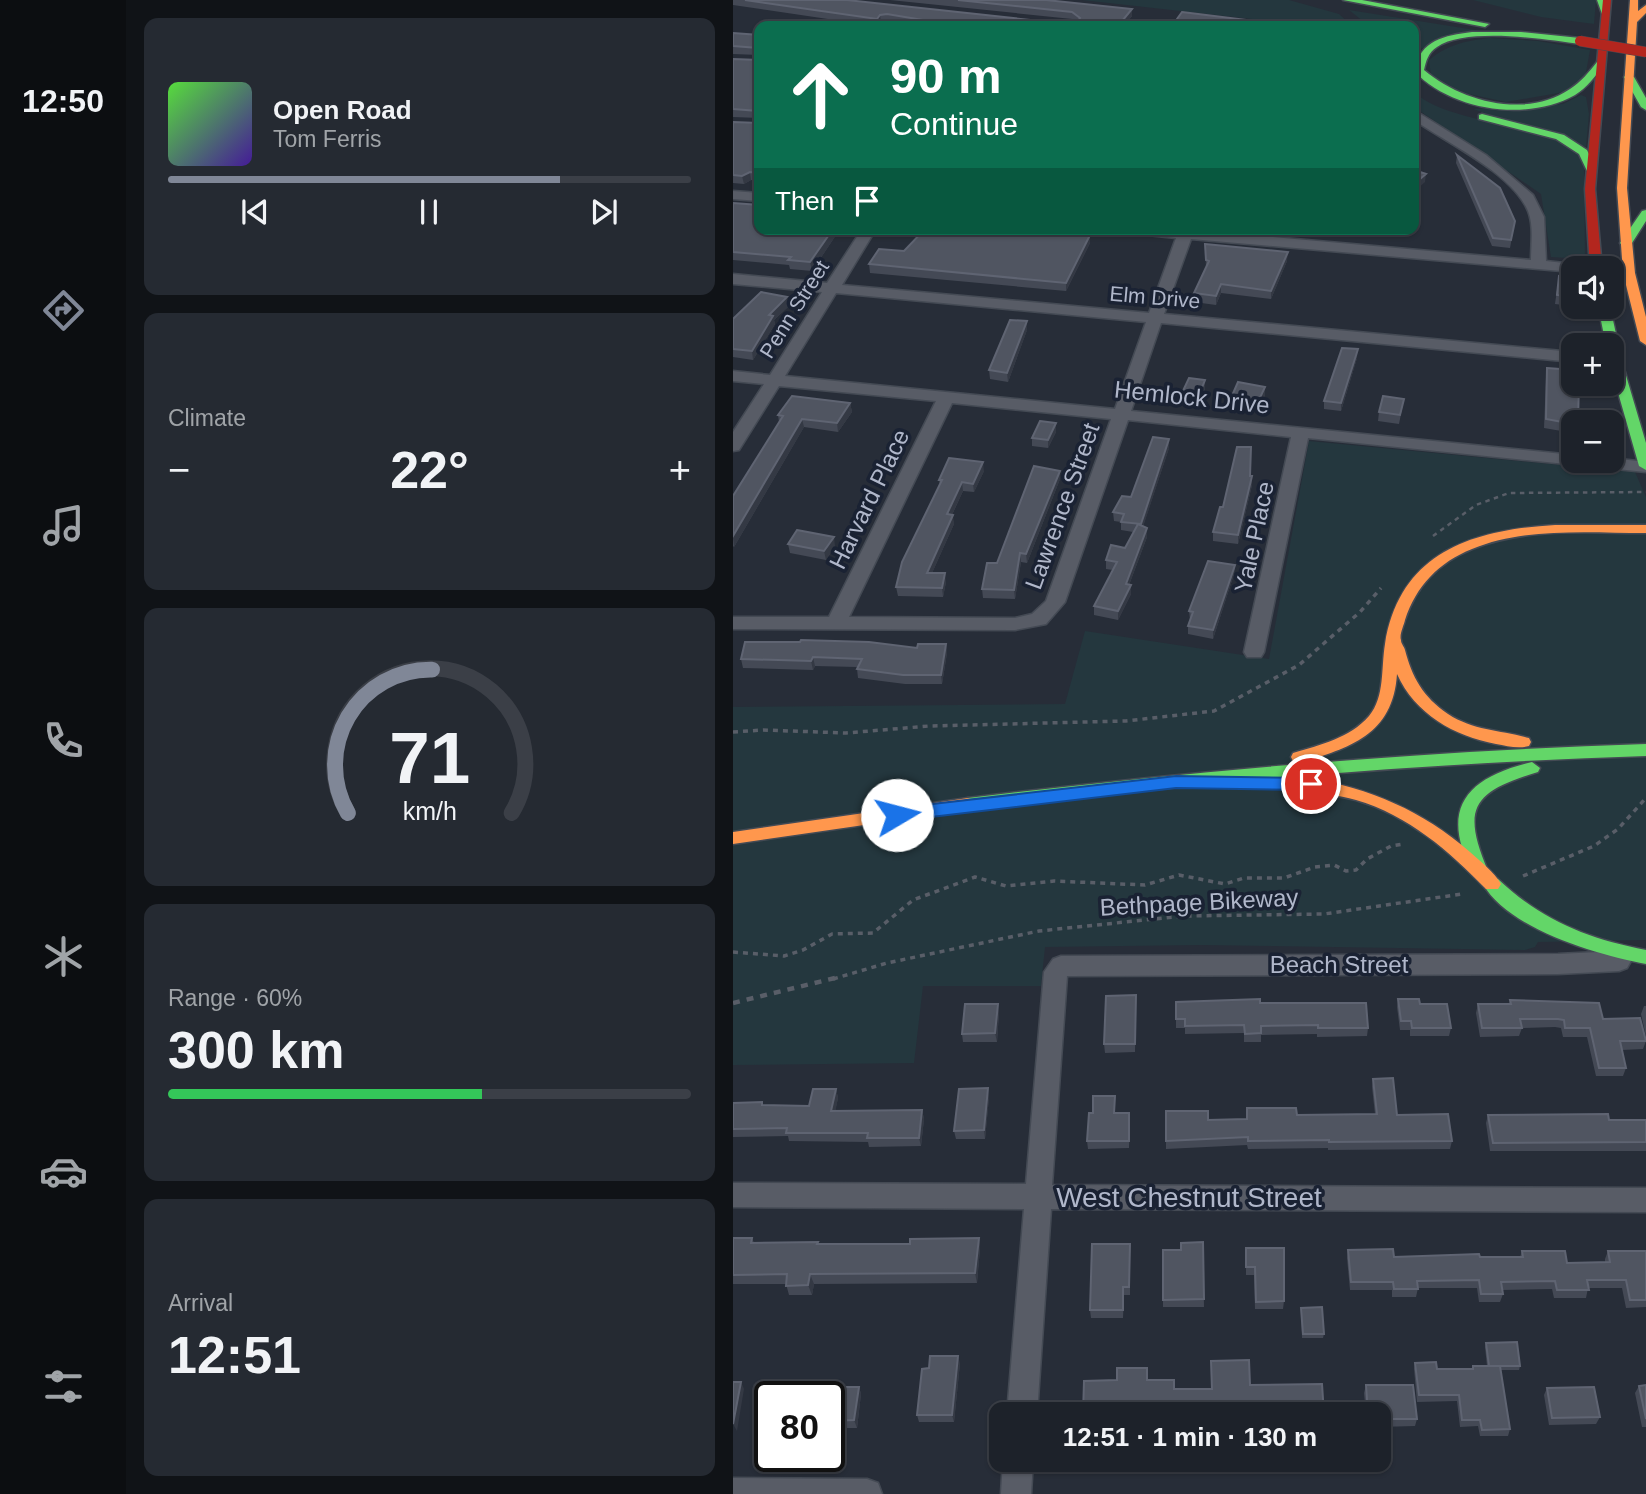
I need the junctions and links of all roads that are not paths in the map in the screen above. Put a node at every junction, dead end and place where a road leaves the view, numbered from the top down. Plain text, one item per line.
1 (1407, 0) edge
2 (1634, 0) edge
3 (1341, 4) edge
4 (1604, 4) edge
5 (1646, 8) edge
6 (1352, 18) dead end
7 (1541, 21) dead end
8 (1632, 22) junction
9 (1580, 35) junction
10 (1646, 41) edge
11 (1646, 52) edge
12 (1600, 64) junction
13 (1629, 77) junction
14 (1419, 88) edge
15 (1646, 107) edge
16 (1419, 120) edge
17 (1591, 169) junction
18 (733, 195) edge
19 (754, 197) edge
20 (1646, 213) edge
21 (864, 235) edge
22 (1185, 235) edge
23 (1196, 235) edge
24 (1626, 243) junction
25 (1595, 256) edge
26 (1538, 265) junction
27 (1561, 267) edge
28 (1624, 272) edge
29 (1629, 272) junction
30 (733, 279) edge
31 (831, 288) junction
32 (1155, 318) junction
33 (1646, 341) edge
34 (1561, 356) edge
35 (1624, 364) edge
36 (1634, 368) dead end
37 (733, 376) edge
38 (774, 380) junction
39 (1624, 394) edge
40 (946, 397) junction
41 (1121, 414) junction
42 (1301, 432) junction
43 (733, 446) edge
44 (1646, 466) edge
45 (1646, 529) edge
46 (733, 623) edge
47 (836, 623) junction
48 (1393, 629) junction
49 (1254, 652) dead end
50 (1640, 750) edge
51 (1176, 782) junction
52 (733, 838) edge
53 (1481, 874) junction
54 (1646, 958) edge
55 (733, 1195) edge
56 (1039, 1196) junction
57 (1646, 1200) edge
58 (1023, 1402) edge
59 (1017, 1472) edge
60 (733, 1493) edge
61 (868, 1494) edge
62 (1016, 1494) edge

1 - 9 main road
2 - 8 main road
3 - 6 main road
3 - 9 main road
4 - 12 main road
5 - 8 main road
7 - 9 main road
8 - 13 main road
9 - 10 main road
9 - 11 main road, bridge
9 - 12 main road
12 - 17 main road
13 - 15 main road
13 - 24 main road
14 - 17 main road
16 - 26 street
17 - 25 main road
18 - 19 street
20 - 24 main road
21 - 31 street, Penn Street
22 - 32 street, Lawrence Street
23 - 26 street
24 - 29 main road
26 - 27 street
28 - 29 street
29 - 33 main road
30 - 31 street, Elm Drive
31 - 32 street, Elm Drive
31 - 38 street, Penn Street
32 - 34 street, Elm Drive
32 - 41 street, Lawrence Street
35 - 36 main road
37 - 38 street, Hemlock Drive
38 - 40 street, Hemlock Drive
38 - 43 street, Penn Street
39 - 44 main road
40 - 41 street, Hemlock Drive
40 - 47 street, Harvard Place
41 - 42 street, Hemlock Drive
41 - 47 street, Lawrence Street
42 - 44 street, Hemlock Drive
42 - 49 street, Yale Place
45 - 48 main road
46 - 47 street, Lawrence Street
48 - 50 main road
48 - 51 main road
50 - 51 main road
50 - 53 main road
51 - 52 main road
51 - 53 main road
53 - 54 main road
54 - 56 street, Beach Street
55 - 56 street, West Chestnut Street
56 - 57 street, West Chestnut Street
56 - 58 street
59 - 62 street
60 - 61 street

